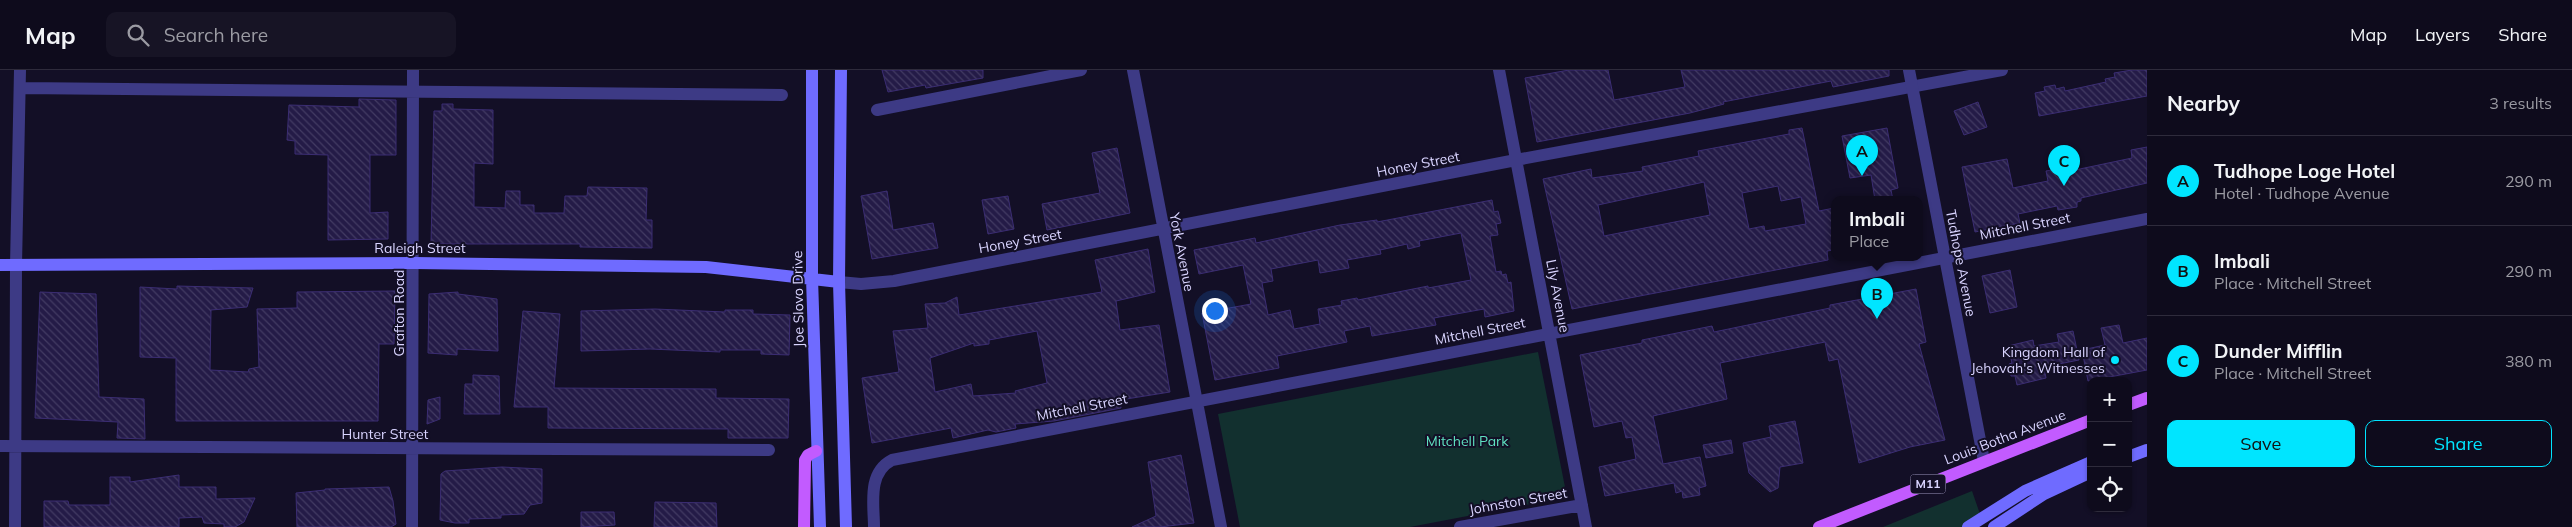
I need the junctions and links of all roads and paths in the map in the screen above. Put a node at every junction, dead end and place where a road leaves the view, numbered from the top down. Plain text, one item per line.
1 (20, 70) edge
2 (413, 70) edge
3 (812, 70) edge
4 (841, 70) edge
5 (1081, 70) edge
6 (1133, 70) edge
7 (1499, 70) edge
8 (1909, 70) edge
9 (2002, 70) edge
10 (20, 88) junction
11 (1912, 88) junction
12 (413, 93) junction
13 (782, 94) dead end
14 (877, 110) dead end
15 (1516, 160) junction
16 (2147, 219) edge
17 (1162, 230) junction
18 (1944, 256) junction
19 (1923, 260) edge
20 (1918, 261) edge
21 (414, 263) junction
22 (0, 265) edge
23 (16, 265) junction
24 (812, 278) junction
25 (839, 282) junction
26 (1550, 333) junction
27 (2147, 398) edge
28 (1196, 400) junction
29 (2132, 404) edge
30 (2087, 422) edge
31 (2147, 440) edge
32 (0, 446) edge
33 (15, 446) junction
34 (2132, 446) edge
35 (413, 449) junction
36 (769, 450) dead end
37 (2147, 450) edge
38 (816, 451) junction
39 (2132, 456) edge
40 (1984, 461) junction
41 (2087, 464) edge
42 (2087, 474) edge
43 (1582, 505) junction
44 (15, 527) edge
45 (412, 527) edge
46 (804, 527) edge
47 (820, 527) edge
48 (846, 527) edge
49 (874, 527) edge
50 (1221, 527) edge
51 (1460, 527) edge
52 (1586, 527) edge
53 (1819, 527) edge
54 (1968, 527) edge
55 (1994, 527) edge

1 - 10 street
2 - 12 street, Grafton Road
3 - 24 main road, Joe Slovo Drive
4 - 25 main road
5 - 14 street
6 - 17 street, York Avenue
7 - 15 street, Lily Avenue
8 - 11 street, Tudhope Avenue
9 - 11 street, Honey Street
10 - 12 street
10 - 23 street
11 - 15 street, Honey Street
11 - 18 street, Tudhope Avenue
12 - 13 street
12 - 21 street, Grafton Road
15 - 17 street, Honey Street
15 - 26 street, Lily Avenue
16 - 18 street, Mitchell Street
17 - 25 street, Honey Street
17 - 28 street, York Avenue
18 - 19 street, Mitchell Street
18 - 40 street, Tudhope Avenue
20 - 26 street, Mitchell Street
21 - 23 main road, Raleigh Street
21 - 24 main road, Raleigh Street
21 - 35 street, Grafton Road
22 - 23 main road, Raleigh Street
23 - 33 street
24 - 25 main road, Raleigh Street
24 - 38 main road, Joe Slovo Drive
25 - 48 main road
26 - 28 street, Mitchell Street
26 - 43 street, Lily Avenue
27 - 29 main road
28 - 49 street, Mitchell Street
28 - 50 street, York Avenue
30 - 40 main road, Louis Botha Avenue / M11
31 - 34 main road
32 - 33 street, Hunter Street
33 - 35 street, Hunter Street
33 - 44 street
35 - 36 street, Hunter Street
35 - 45 street, Grafton Road
37 - 39 main road
38 - 46 main road
38 - 47 main road, Joe Slovo Drive
40 - 53 main road, Louis Botha Avenue / M11
41 - 54 main road
42 - 55 main road
43 - 51 street, Johnston Street
43 - 52 street, Lily Avenue

